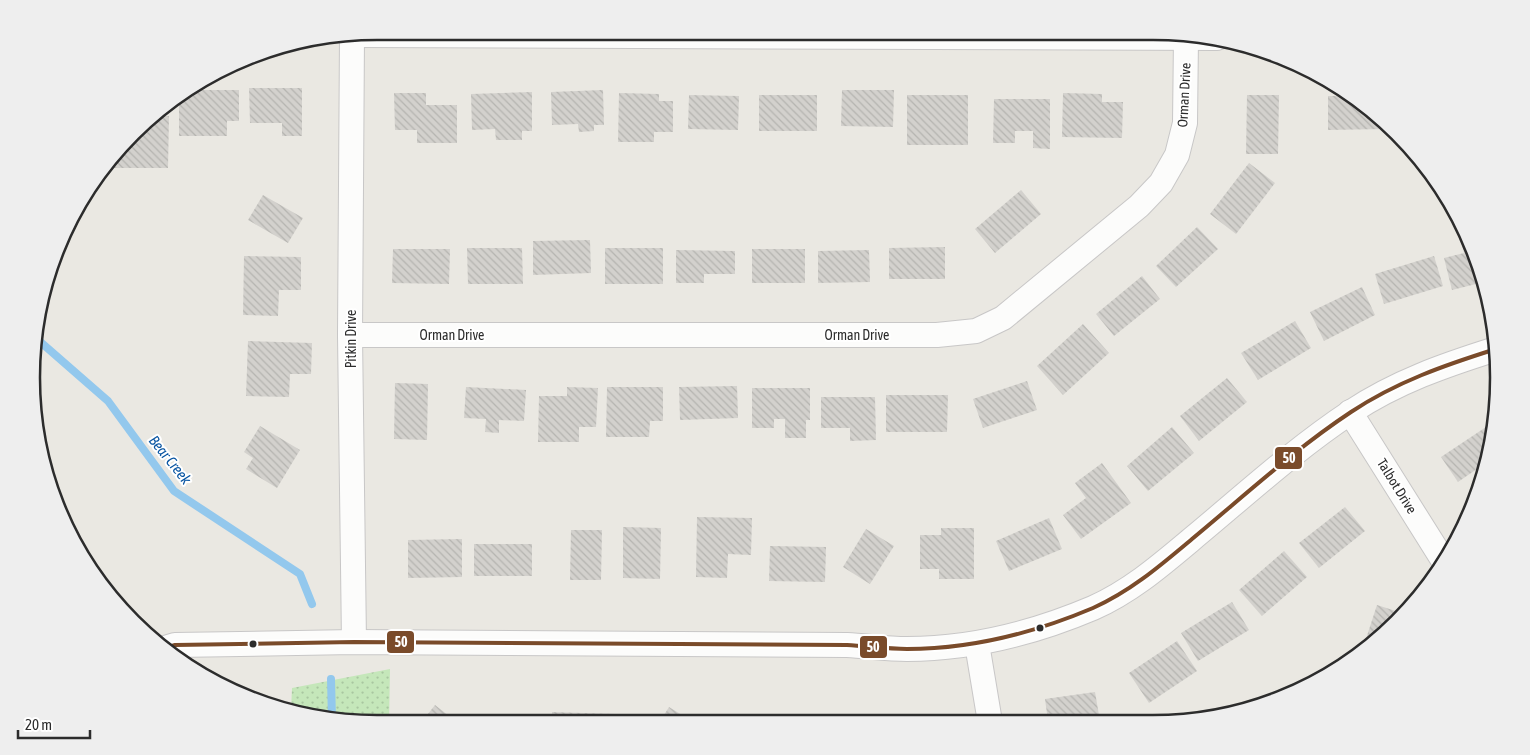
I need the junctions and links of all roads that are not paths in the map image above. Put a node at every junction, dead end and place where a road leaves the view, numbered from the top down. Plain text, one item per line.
1 (352, 41) edge
2 (1186, 42) edge
3 (350, 335) junction
4 (1489, 351) edge
5 (1350, 412) junction
6 (1440, 554) edge
7 (354, 642) junction
8 (977, 644) junction
9 (173, 646) edge
10 (989, 715) edge

1 - 3 street, Pitkin Drive
2 - 3 street, Orman Drive
3 - 7 street, Pitkin Drive
4 - 5 street
5 - 6 street, Talbot Drive
5 - 8 street
7 - 8 street
7 - 9 street
8 - 10 street

